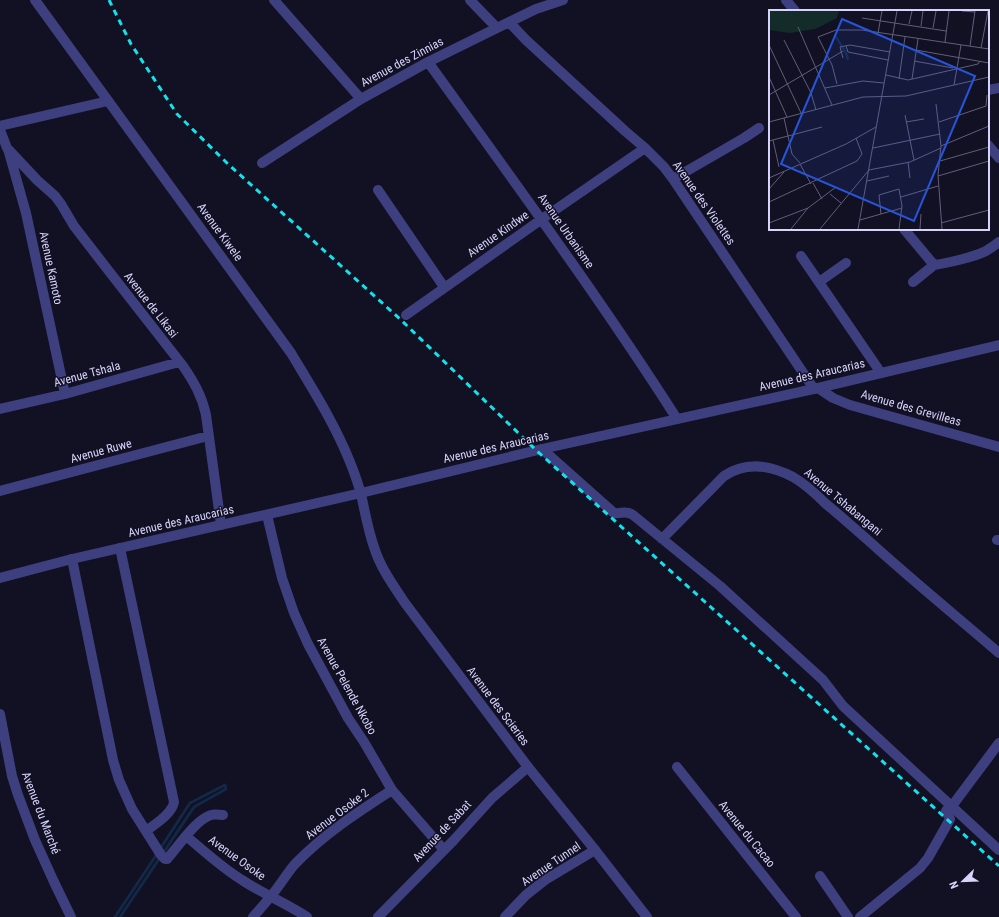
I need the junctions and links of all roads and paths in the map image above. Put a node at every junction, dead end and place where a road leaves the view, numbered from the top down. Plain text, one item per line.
1 (35, 0) edge
2 (274, 0) edge
3 (470, 0) edge
4 (563, 0) edge
5 (786, 0) edge
6 (794, 10) edge
7 (509, 22) junction
8 (496, 28) junction
9 (428, 62) junction
10 (999, 88) edge
11 (989, 90) edge
12 (361, 98) junction
13 (108, 101) junction
14 (0, 126) edge
15 (759, 128) dead end
16 (0, 130) edge
17 (989, 145) edge
18 (7, 148) junction
19 (645, 148) junction
20 (999, 158) edge
21 (262, 163) dead end
22 (673, 179) junction
23 (378, 190) dead end
24 (542, 219) junction
25 (905, 230) edge
26 (999, 242) edge
27 (801, 256) dead end
28 (846, 263) dead end
29 (934, 265) junction
30 (819, 282) junction
31 (913, 282) dead end
32 (444, 287) junction
33 (406, 315) dead end
34 (999, 345) edge
35 (179, 362) junction
36 (881, 373) junction
37 (816, 388) junction
38 (65, 394) junction
39 (0, 409) edge
40 (677, 419) junction
41 (208, 436) junction
42 (999, 447) edge
43 (542, 449) junction
44 (0, 491) edge
45 (361, 493) junction
46 (267, 515) junction
47 (221, 525) junction
48 (662, 539) junction
49 (120, 548) junction
50 (72, 559) junction
51 (0, 578) edge
52 (999, 653) edge
53 (0, 714) edge
54 (999, 743) edge
55 (528, 767) junction
56 (677, 767) dead end
57 (392, 790) junction
58 (951, 805) junction
59 (224, 815) dead end
60 (146, 831) junction
61 (186, 836) junction
62 (444, 850) junction
63 (595, 850) junction
64 (999, 850) edge
65 (820, 876) dead end
66 (271, 897) junction
67 (71, 917) edge
68 (253, 917) edge
69 (307, 917) edge
70 (378, 917) edge
71 (505, 917) edge
72 (647, 917) edge
73 (796, 917) edge
74 (848, 917) edge
75 (860, 917) edge

1 - 13 street, Avenue Kiwele
2 - 12 street
3 - 8 street
4 - 7 street, Avenue des Zinnias
5 - 6 street
7 - 8 street, Avenue des Zinnias
7 - 19 street, Avenue des Violettes
8 - 9 street, Avenue des Zinnias
9 - 12 street, Avenue des Zinnias
9 - 24 street, Avenue Urbanisme
10 - 11 street
12 - 21 street, Avenue des Zinnias
13 - 14 street
13 - 45 street, Avenue Kiwele
15 - 22 street
16 - 18 street, Avenue de Likasi
17 - 20 street
18 - 35 street, Avenue de Likasi
18 - 38 street, Avenue Kamoto
19 - 22 street, Avenue des Violettes
19 - 24 street, Avenue Kindwe
22 - 37 street, Avenue des Violettes
23 - 32 street
24 - 32 street, Avenue Kindwe
24 - 40 street, Avenue Urbanisme
25 - 29 street
26 - 29 street
27 - 30 street
28 - 30 street
29 - 31 street
30 - 36 street
32 - 33 street, Avenue Kindwe
34 - 36 street, Avenue des Araucarias
35 - 38 street, Avenue Tshala
35 - 41 street, Avenue de Likasi
36 - 37 street, Avenue des Araucarias
37 - 40 street, Avenue des Araucarias
37 - 42 street, Avenue des Grevilleas
38 - 39 street, Avenue Tshala
40 - 43 street, Avenue des Araucarias
41 - 44 street, Avenue Ruwe
41 - 47 street, Avenue de Likasi
43 - 45 street, Avenue des Araucarias
43 - 48 street
45 - 46 street, Avenue des Araucarias
45 - 55 street, Avenue des Scieries
46 - 47 street, Avenue des Araucarias
46 - 57 street, Avenue Pelende Nkobo
47 - 49 street, Avenue des Araucarias
48 - 52 street, Avenue Tshabangani
48 - 58 street
49 - 50 street, Avenue des Araucarias
49 - 60 street
50 - 51 street, Avenue des Araucarias
50 - 60 street
53 - 67 street, Avenue du Marché
54 - 58 street
55 - 62 street, Avenue de Sabat
55 - 63 street, Avenue des Scieries
56 - 73 street, Avenue du Cacao
57 - 62 street, Avenue Pelende Nkobo
57 - 66 street, Avenue Osoke 2
58 - 64 street
58 - 75 street
59 - 61 street
60 - 61 street
61 - 66 street, Avenue Osoke
62 - 70 street, Avenue de Sabat
63 - 71 street, Avenue Tunnel
63 - 72 street, Avenue des Scieries
65 - 74 street
66 - 68 street, Avenue Osoke 2
66 - 69 street, Avenue Osoke

